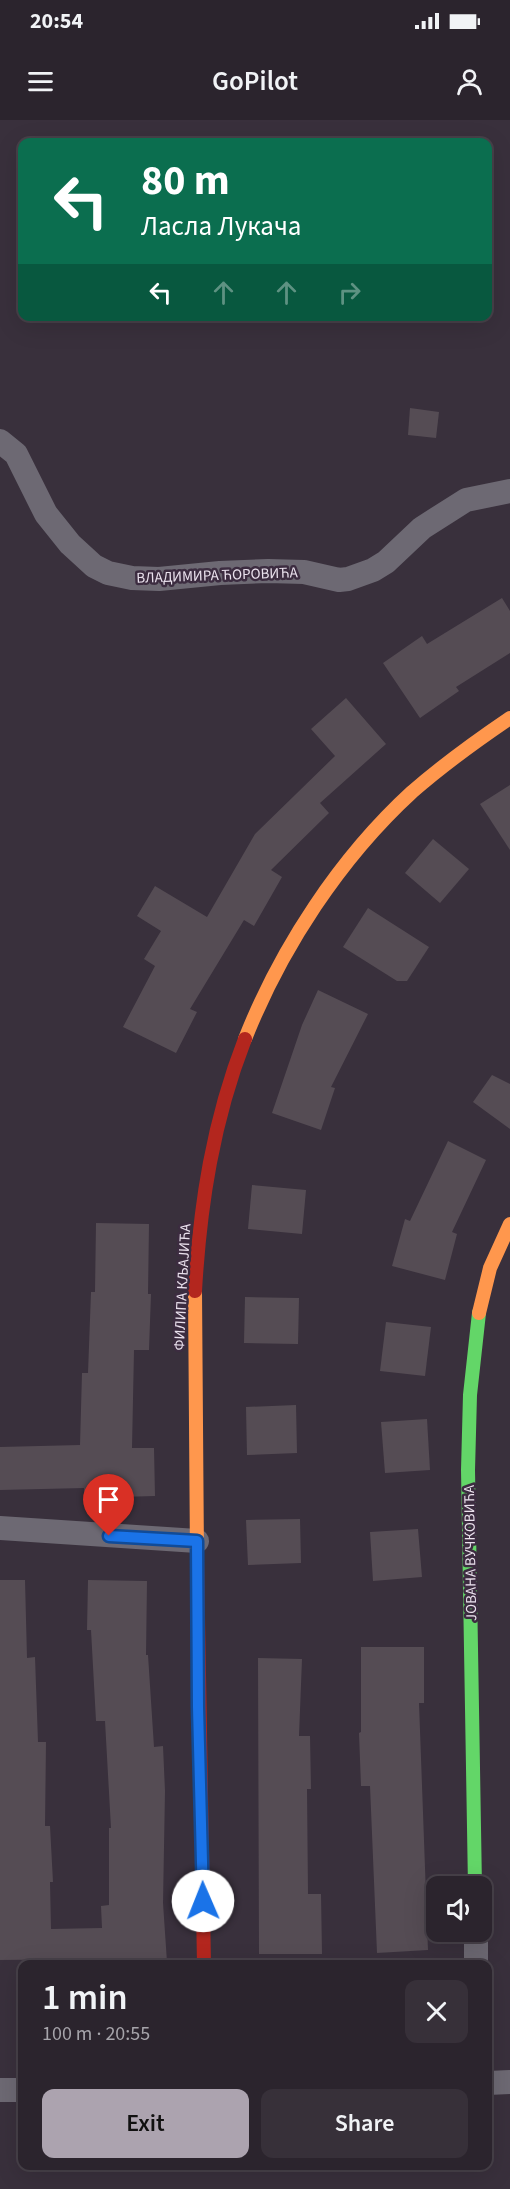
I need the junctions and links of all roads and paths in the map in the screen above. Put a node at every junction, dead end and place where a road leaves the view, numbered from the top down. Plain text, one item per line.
1 (0, 441) edge
2 (510, 491) edge
3 (510, 718) edge
4 (510, 1224) edge
5 (0, 1528) edge
6 (197, 1541) junction
7 (475, 1876) edge
8 (476, 1942) edge
9 (204, 1960) edge
10 (476, 1960) edge
11 (510, 2082) edge
12 (492, 2083) edge
13 (0, 2090) edge
14 (18, 2090) edge

1 - 2 street, ВЛАДИМИРА ЋОРОВИЋА
3 - 6 street, ФИЛИПА КЉАЈИЋА
4 - 7 street, ЈОВАНА ВУЧКОВИЋА
5 - 6 street
6 - 9 street, ФИЛИПА КЉАЈИЋА
8 - 10 street
11 - 12 street
13 - 14 street

